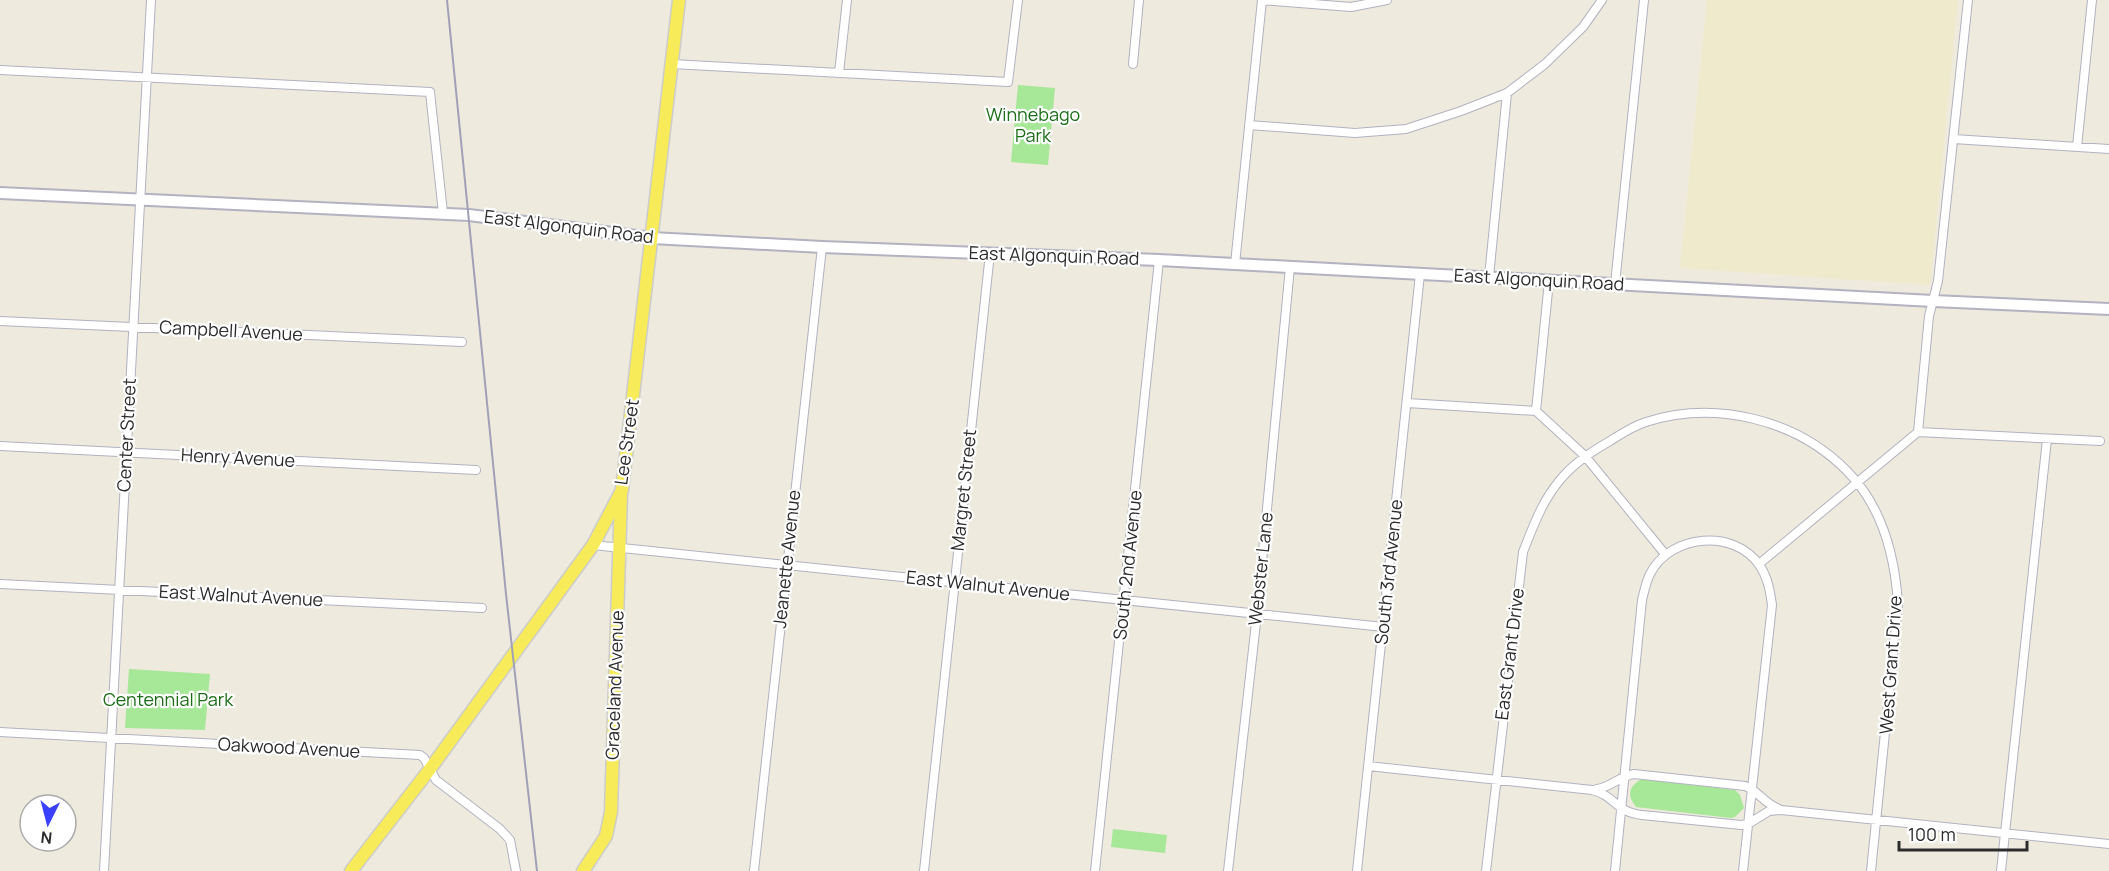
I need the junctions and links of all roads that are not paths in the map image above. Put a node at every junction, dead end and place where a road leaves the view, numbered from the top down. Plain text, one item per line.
1 (151, 0) edge
2 (679, 0) edge
3 (847, 0) edge
4 (1018, 0) edge
5 (1139, 0) edge
6 (1262, 0) edge
7 (1387, 0) edge
8 (1602, 0) edge
9 (1644, 0) edge
10 (1968, 0) edge
11 (2092, 0) edge
12 (672, 64) junction
13 (1133, 64) dead end
14 (0, 69) edge
15 (839, 73) junction
16 (146, 77) junction
17 (1507, 93) junction
18 (1249, 125) junction
19 (1954, 140) junction
20 (2077, 147) junction
21 (2109, 149) edge
22 (0, 193) edge
23 (140, 199) junction
24 (443, 213) junction
25 (652, 238) junction
26 (822, 246) junction
27 (990, 253) junction
28 (1159, 260) junction
29 (1235, 264) junction
30 (1290, 267) junction
31 (1420, 274) junction
32 (1489, 277) junction
33 (1549, 281) junction
34 (1615, 284) junction
35 (1933, 301) junction
36 (2109, 309) edge
37 (0, 321) edge
38 (133, 326) junction
39 (462, 342) dead end
40 (1407, 403) junction
41 (1536, 411) junction
42 (1918, 432) junction
43 (2047, 439) junction
44 (2100, 441) dead end
45 (0, 446) edge
46 (127, 452) junction
47 (1584, 456) junction
48 (476, 470) dead end
49 (1857, 484) junction
50 (622, 490) junction
51 (593, 545) junction
52 (619, 547) junction
53 (1665, 554) junction
54 (787, 564) junction
55 (1759, 564) junction
56 (955, 582) junction
57 (0, 584) edge
58 (119, 590) junction
59 (1125, 600) junction
60 (482, 608) dead end
61 (1257, 614) junction
62 (1384, 627) junction
63 (0, 732) edge
64 (111, 738) junction
65 (1368, 766) junction
66 (430, 769) junction
67 (1625, 776) junction
68 (1496, 780) junction
69 (1751, 788) junction
70 (1592, 790) junction
71 (1621, 809) junction
72 (1781, 810) junction
73 (1877, 819) junction
74 (1748, 824) junction
75 (2005, 833) junction
76 (2109, 844) edge
77 (104, 871) edge
78 (351, 871) edge
79 (516, 871) edge
80 (583, 871) edge
81 (754, 871) edge
82 (924, 871) edge
83 (1095, 871) edge
84 (1228, 871) edge
85 (1357, 871) edge
86 (1486, 871) edge
87 (1615, 871) edge
88 (1743, 871) edge
89 (1871, 871) edge
90 (2001, 871) edge

1 - 16 street, Center Street
2 - 12 main road, Lee Street
3 - 15 street
4 - 15 street
5 - 13 street
6 - 7 street
6 - 18 street
8 - 17 street
9 - 34 street
10 - 19 street
11 - 20 street
12 - 15 street
12 - 25 main road, Lee Street
14 - 16 street
16 - 23 street, Center Street
16 - 24 street
17 - 18 street
17 - 32 street
18 - 29 street
19 - 20 street
19 - 35 street
20 - 21 street
22 - 23 street, East Algonquin Road
23 - 24 street, East Algonquin Road
23 - 38 street, Center Street
24 - 25 street, East Algonquin Road
25 - 26 street, East Algonquin Road
25 - 50 main road, Lee Street
26 - 27 street, East Algonquin Road
26 - 54 street, Jeanette Avenue
27 - 28 street, East Algonquin Road
27 - 56 street, Margret Street
28 - 29 street, East Algonquin Road
28 - 59 street, South 2nd Avenue
29 - 30 street, East Algonquin Road
30 - 31 street, East Algonquin Road
30 - 61 street, Webster Lane
31 - 32 street, East Algonquin Road
31 - 40 street, South 3rd Avenue
32 - 33 street, East Algonquin Road
33 - 34 street, East Algonquin Road
33 - 41 street
34 - 35 street, East Algonquin Road
35 - 36 street, East Algonquin Road
35 - 42 street
37 - 38 street, Campbell Avenue
38 - 39 street, Campbell Avenue
38 - 46 street, Center Street
40 - 41 street
40 - 62 street, South 3rd Avenue
41 - 47 street
42 - 43 street
42 - 49 street
43 - 44 street
43 - 75 street
45 - 46 street, Henry Avenue
46 - 48 street, Henry Avenue
46 - 58 street, Center Street
47 - 49 street, West Grant Drive
47 - 53 street
47 - 68 street, East Grant Drive
49 - 55 street
49 - 73 street, West Grant Drive
50 - 51 main road, Lee Street
50 - 52 main road, Graceland Avenue
51 - 52 street, East Walnut Avenue
51 - 66 main road, Lee Street
52 - 54 street, East Walnut Avenue
52 - 80 main road, Graceland Avenue
53 - 55 street
53 - 67 street
54 - 56 street, East Walnut Avenue
54 - 81 street, Jeanette Avenue
55 - 69 street
56 - 59 street, East Walnut Avenue
56 - 82 street, Margret Street
57 - 58 street, East Walnut Avenue
58 - 60 street, East Walnut Avenue
58 - 64 street, Center Street
59 - 61 street, East Walnut Avenue
59 - 83 street, South 2nd Avenue
61 - 62 street, East Walnut Avenue
61 - 84 street, Webster Lane
62 - 65 street, South 3rd Avenue
63 - 64 street, Oakwood Avenue
64 - 66 street, Oakwood Avenue
64 - 77 street, Center Street
65 - 68 street
65 - 85 street, South 3rd Avenue
66 - 78 main road, Lee Street
66 - 79 street, Oakwood Avenue
67 - 69 street
67 - 70 street
67 - 71 street
68 - 70 street
68 - 86 street, East Grant Drive
69 - 72 street
69 - 74 street
70 - 71 street
71 - 74 street
71 - 87 street
72 - 73 street
72 - 74 street
73 - 75 street
73 - 89 street, West Grant Drive
74 - 88 street
75 - 76 street
75 - 90 street

